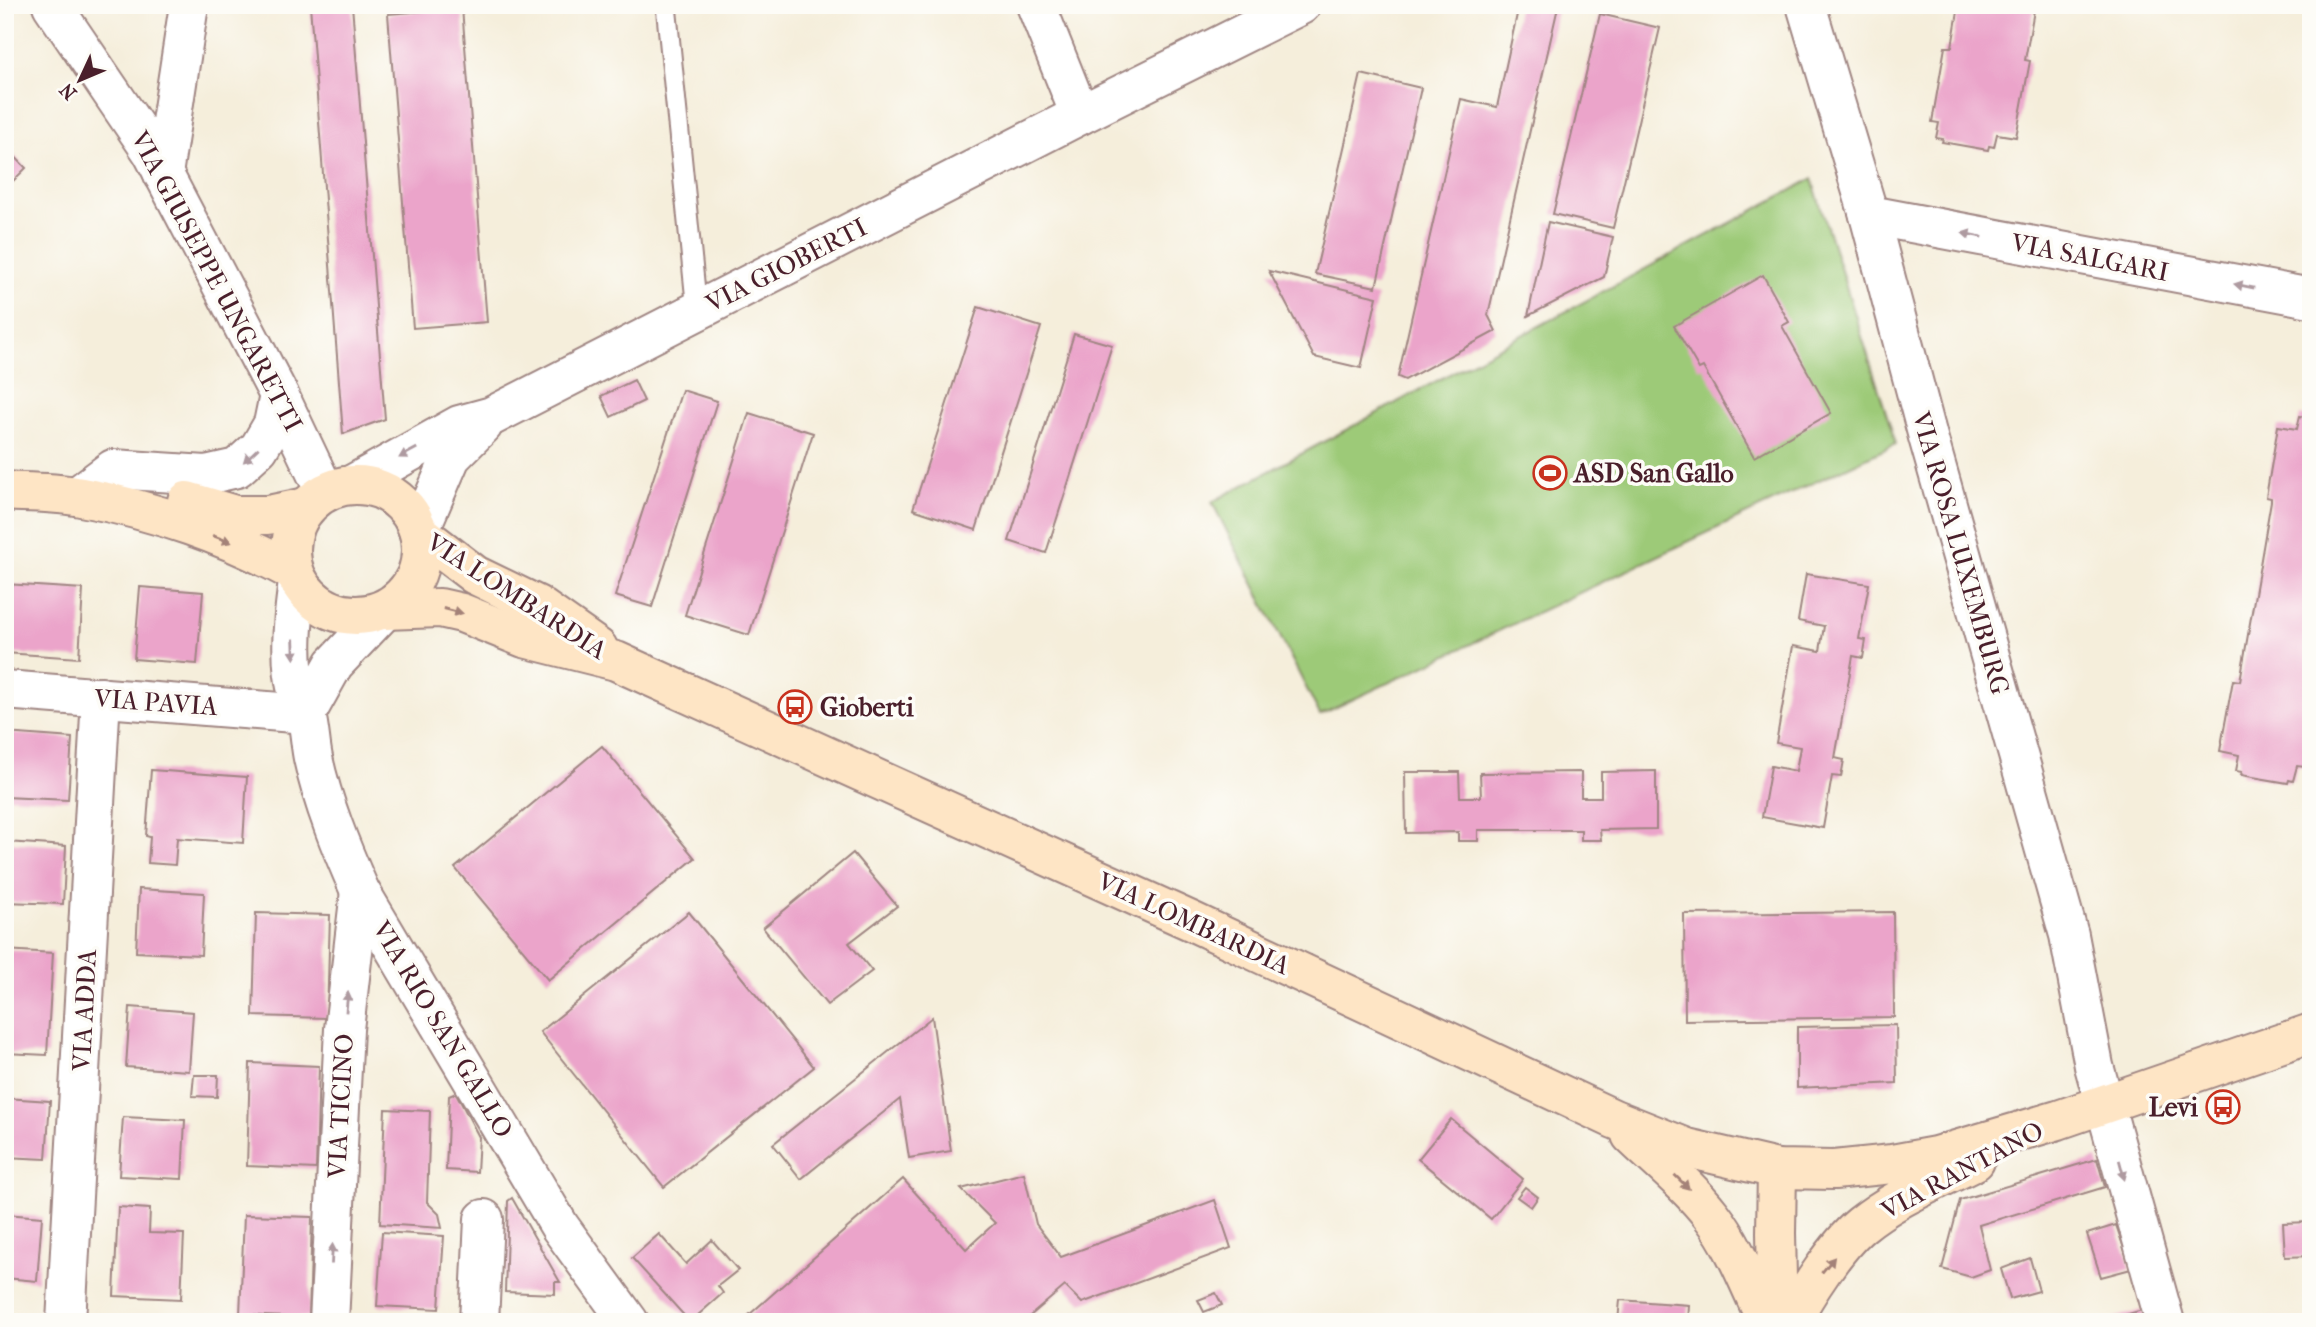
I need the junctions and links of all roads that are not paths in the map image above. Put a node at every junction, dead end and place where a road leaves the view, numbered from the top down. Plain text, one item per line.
1 (52, 5) edge
2 (189, 5) edge
3 (666, 5) edge
4 (1036, 5) edge
5 (1301, 5) edge
6 (1806, 5) edge
7 (1080, 114) junction
8 (163, 174) junction
9 (1869, 215) junction
10 (2311, 298) edge
11 (697, 311) junction
12 (279, 395) junction
13 (492, 416) junction
14 (5, 491) edge
15 (327, 495) junction
16 (78, 496) junction
17 (134, 508) junction
18 (419, 532) junction
19 (296, 577) junction
20 (385, 610) junction
21 (616, 661) junction
22 (5, 691) edge
23 (101, 697) junction
24 (306, 714) junction
25 (360, 891) junction
26 (2311, 1033) edge
27 (2105, 1104) junction
28 (1614, 1119) junction
29 (2058, 1119) junction
30 (1777, 1169) junction
31 (484, 1219) dead end
32 (66, 1322) edge
33 (329, 1322) edge
34 (479, 1322) edge
35 (629, 1322) edge
36 (1767, 1322) edge
37 (1778, 1322) edge
38 (1791, 1322) edge
39 (2165, 1322) edge

1 - 8 street, VIA GIUSEPPE UNGARETTI
2 - 8 street
3 - 11 lane
4 - 7 street
5 - 7 street, VIA GIOBERTI
6 - 9 street, VIA ROSA LUXEMBURG
7 - 11 street, VIA GIOBERTI
8 - 12 street, VIA GIUSEPPE UNGARETTI
10 -> 9 street, VIA SALGARI
9 - 27 street, VIA ROSA LUXEMBURG
11 - 13 street, VIA GIOBERTI
12 - 15 street, VIA GIUSEPPE UNGARETTI
12 -> 16 street
13 -> 15 street
13 - 18 street
14 - 16 main road
15 - 17 main road
15 - 18 main road
15 - 19 main road
16 - 17 main road
17 -> 19 main road
18 - 20 main road
18 - 21 main road, VIA LOMBARDIA
19 - 20 main road
19 -> 24 street, VIA RIO SAN GALLO
20 -> 21 main road, VIA LOMBARDIA
20 - 24 street
21 - 28 main road, VIA LOMBARDIA
22 - 23 street, VIA PAVIA
23 - 24 street, VIA PAVIA
23 - 32 street, VIA ADDA
24 - 25 street, VIA RIO SAN GALLO
33 -> 25 street, VIA TICINO
25 - 35 street, VIA RIO SAN GALLO
26 - 27 main road
27 - 29 main road
27 -> 39 street, VIA ROSA LUXEMBURG
28 - 30 main road, VIA LOMBARDIA
28 -> 36 main road
29 - 30 main road, VIA LOMBARDIA
38 -> 29 main road, VIA RANTANO
30 - 37 main road
31 - 34 street

